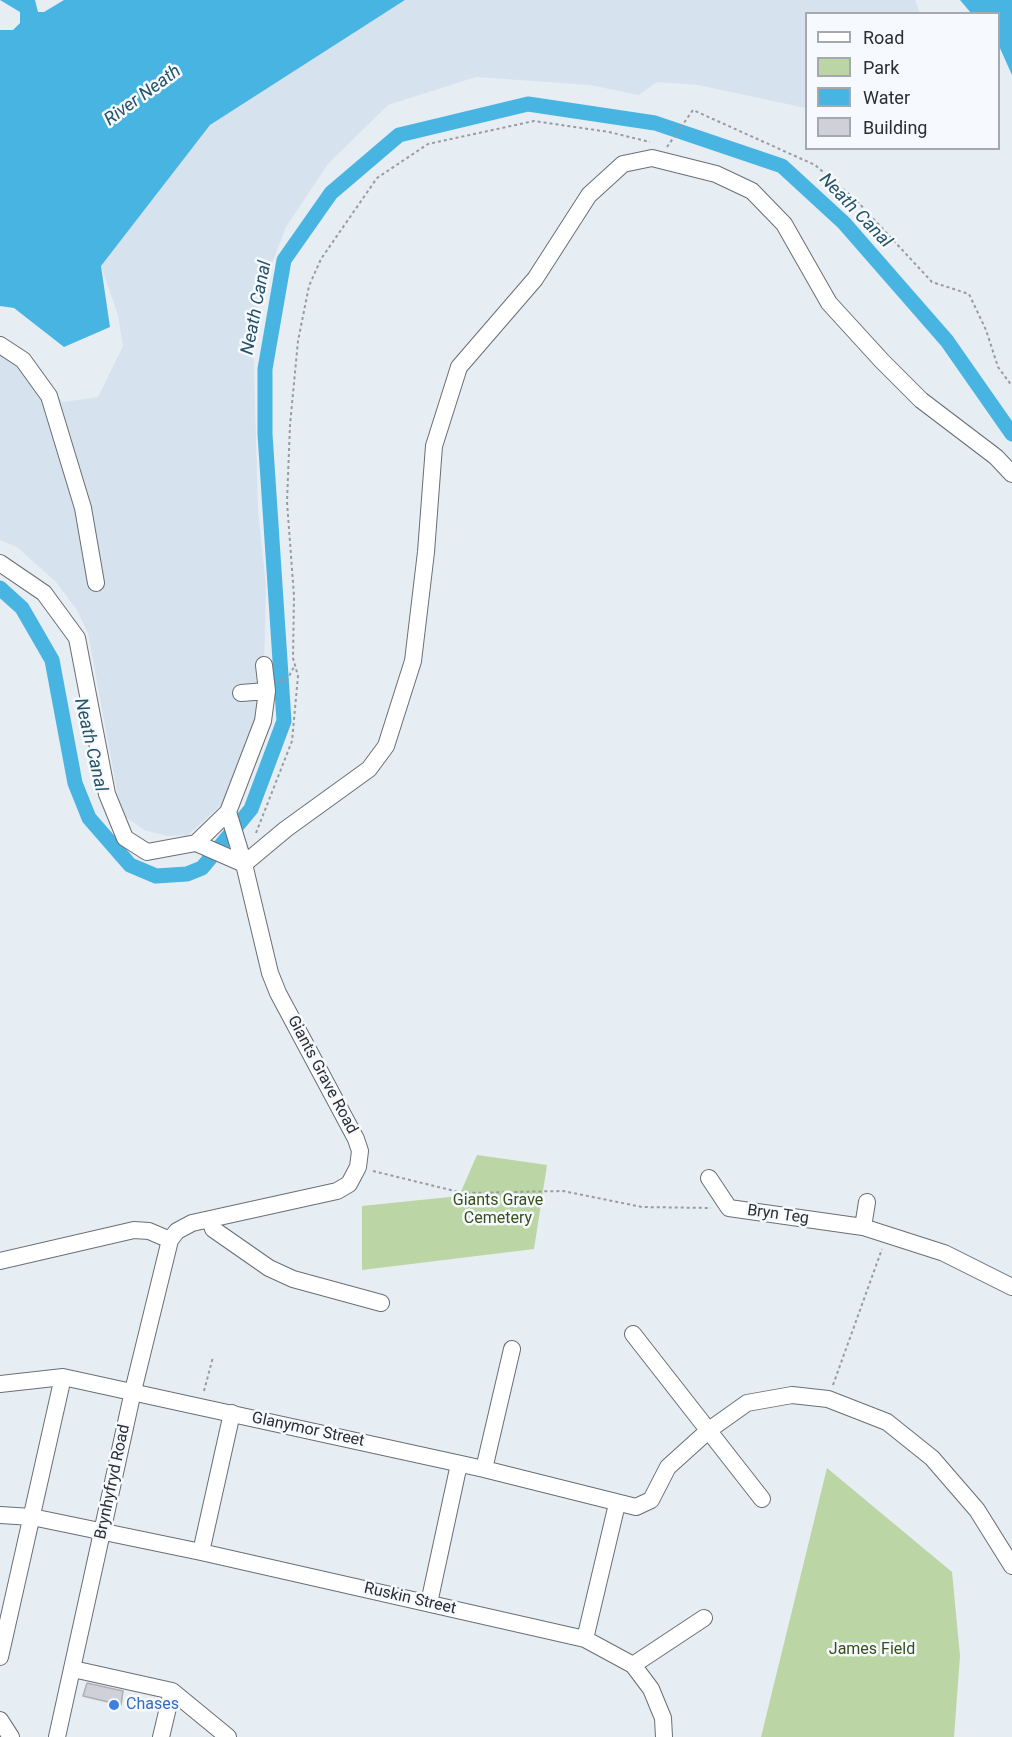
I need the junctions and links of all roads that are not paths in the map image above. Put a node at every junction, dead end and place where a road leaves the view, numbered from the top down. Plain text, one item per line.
1 (0, 345) edge
2 (1012, 474) edge
3 (0, 562) edge
4 (96, 583) dead end
5 (264, 666) dead end
6 (267, 691) junction
7 (242, 693) dead end
8 (229, 815) junction
9 (202, 844) junction
10 (231, 848) junction
11 (244, 864) junction
12 (709, 1178) dead end
13 (867, 1202) dead end
14 (210, 1219) junction
15 (863, 1227) junction
16 (173, 1236) junction
17 (0, 1261) edge
18 (1012, 1287) edge
19 (381, 1303) dead end
20 (633, 1334) dead end
21 (512, 1349) dead end
22 (63, 1377) junction
23 (0, 1384) edge
24 (133, 1391) junction
25 (232, 1413) junction
26 (709, 1430) junction
27 (459, 1464) junction
28 (484, 1469) junction
29 (762, 1499) dead end
30 (617, 1504) junction
31 (0, 1515) edge
32 (32, 1517) junction
33 (102, 1533) junction
34 (201, 1552) junction
35 (1012, 1566) edge
36 (8, 1585) edge
37 (429, 1603) junction
38 (704, 1618) dead end
39 (585, 1639) junction
40 (0, 1657) edge
41 (633, 1665) junction
42 (73, 1669) junction
43 (172, 1691) junction
44 (0, 1720) edge
45 (11, 1737) edge
46 (57, 1737) edge
47 (161, 1737) edge
48 (228, 1737) edge
49 (664, 1737) edge

1 - 4 street
2 - 11 street
3 - 9 street
5 - 6 street
6 - 7 street
6 - 8 street
8 - 9 street
8 - 10 street, Giants Grave Road
9 - 10 street
10 - 11 street, Giants Grave Road
11 - 14 street, Giants Grave Road
12 - 15 street, Bryn Teg
13 - 15 street
14 - 16 street
14 - 19 street
15 - 18 street, Bryn Teg
16 - 17 street
16 - 24 street, Brynhyfryd Road
20 - 26 street
21 - 28 street
22 - 23 street, Glanymor Street
22 - 24 street, Glanymor Street
22 - 32 street
24 - 25 street, Glanymor Street
24 - 33 street, Brynhyfryd Road
25 - 27 street, Glanymor Street
25 - 34 street
26 - 29 street
26 - 30 street, Glanymor Street
26 - 35 street
27 - 28 street, Glanymor Street
27 - 37 street
28 - 30 street, Glanymor Street
30 - 39 street
31 - 32 street, Ruskin Street
32 - 33 street, Ruskin Street
32 - 36 street
33 - 34 street, Ruskin Street
33 - 42 street, Brynhyfryd Road
34 - 37 street, Ruskin Street
36 - 40 street
37 - 39 street, Ruskin Street
38 - 41 street
39 - 41 street, Ruskin Street
41 - 49 street, Ruskin Street
42 - 43 street
42 - 46 street, Brynhyfryd Road
43 - 47 street
43 - 48 street
44 - 45 street

